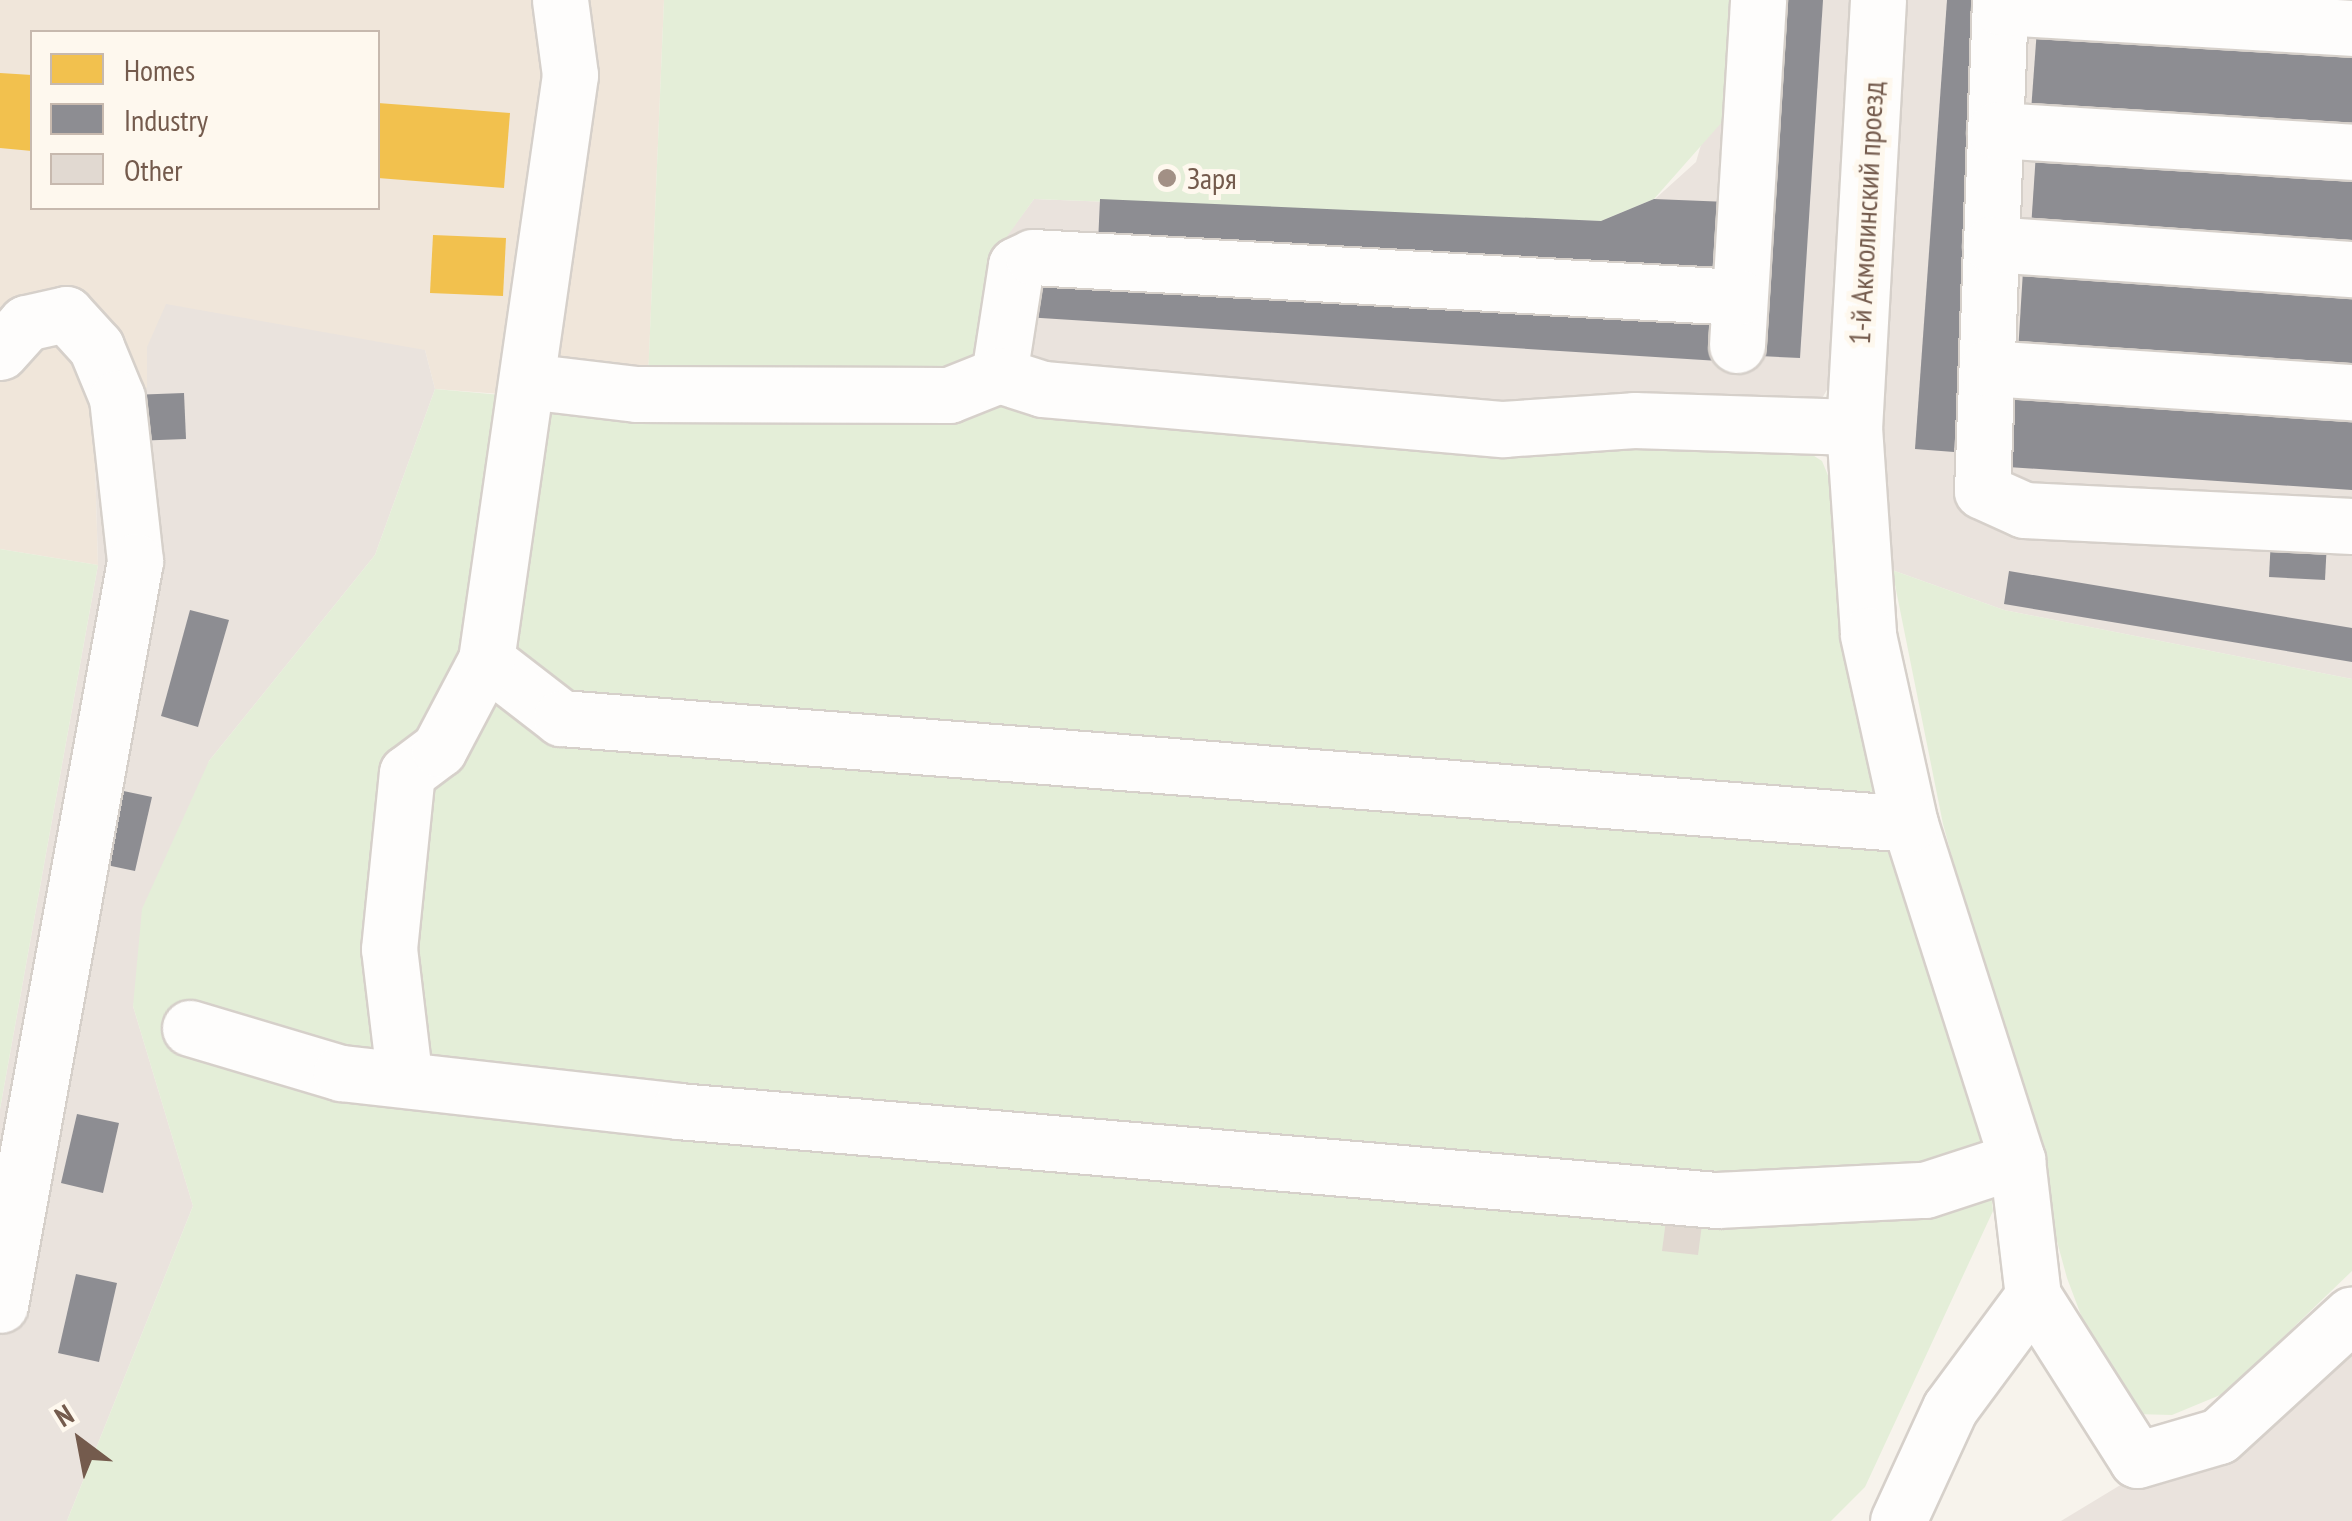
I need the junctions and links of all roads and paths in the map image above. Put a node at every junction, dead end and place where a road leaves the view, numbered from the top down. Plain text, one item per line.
1 (560, 0) edge
2 (1758, 0) edge
3 (1878, 0) edge
4 (2000, 4) edge
5 (2352, 28) edge
6 (1995, 130) junction
7 (2352, 152) edge
8 (1992, 244) junction
9 (2352, 269) edge
10 (0, 352) edge
11 (1987, 368) junction
12 (999, 376) junction
13 (527, 381) junction
14 (2352, 392) edge
15 (1854, 427) junction
16 (2352, 526) edge
17 (486, 660) junction
18 (1910, 824) junction
19 (190, 1028) dead end
20 (404, 1074) junction
21 (2017, 1160) junction
22 (12, 1162) edge
23 (2033, 1296) junction
24 (0, 1305) edge
25 (2352, 1314) edge
26 (1898, 1521) edge

1 - 13 street
2 - 12 street
3 - 15 street, 1-й Акмолинский проезд
4 - 5 street
4 - 6 street
6 - 7 street
6 - 8 street
8 - 9 street
8 - 11 street
10 - 22 street
11 - 14 street
11 - 16 street
12 - 13 street
12 - 15 street
13 - 17 street
15 - 18 street, 1-й Акмолинский проезд
17 - 18 street
17 - 20 street
18 - 21 street, 1-й Акмолинский проезд
19 - 20 street
20 - 21 street
21 - 23 street, 1-й Акмолинский проезд
22 - 24 street
23 - 25 street
23 - 26 street

